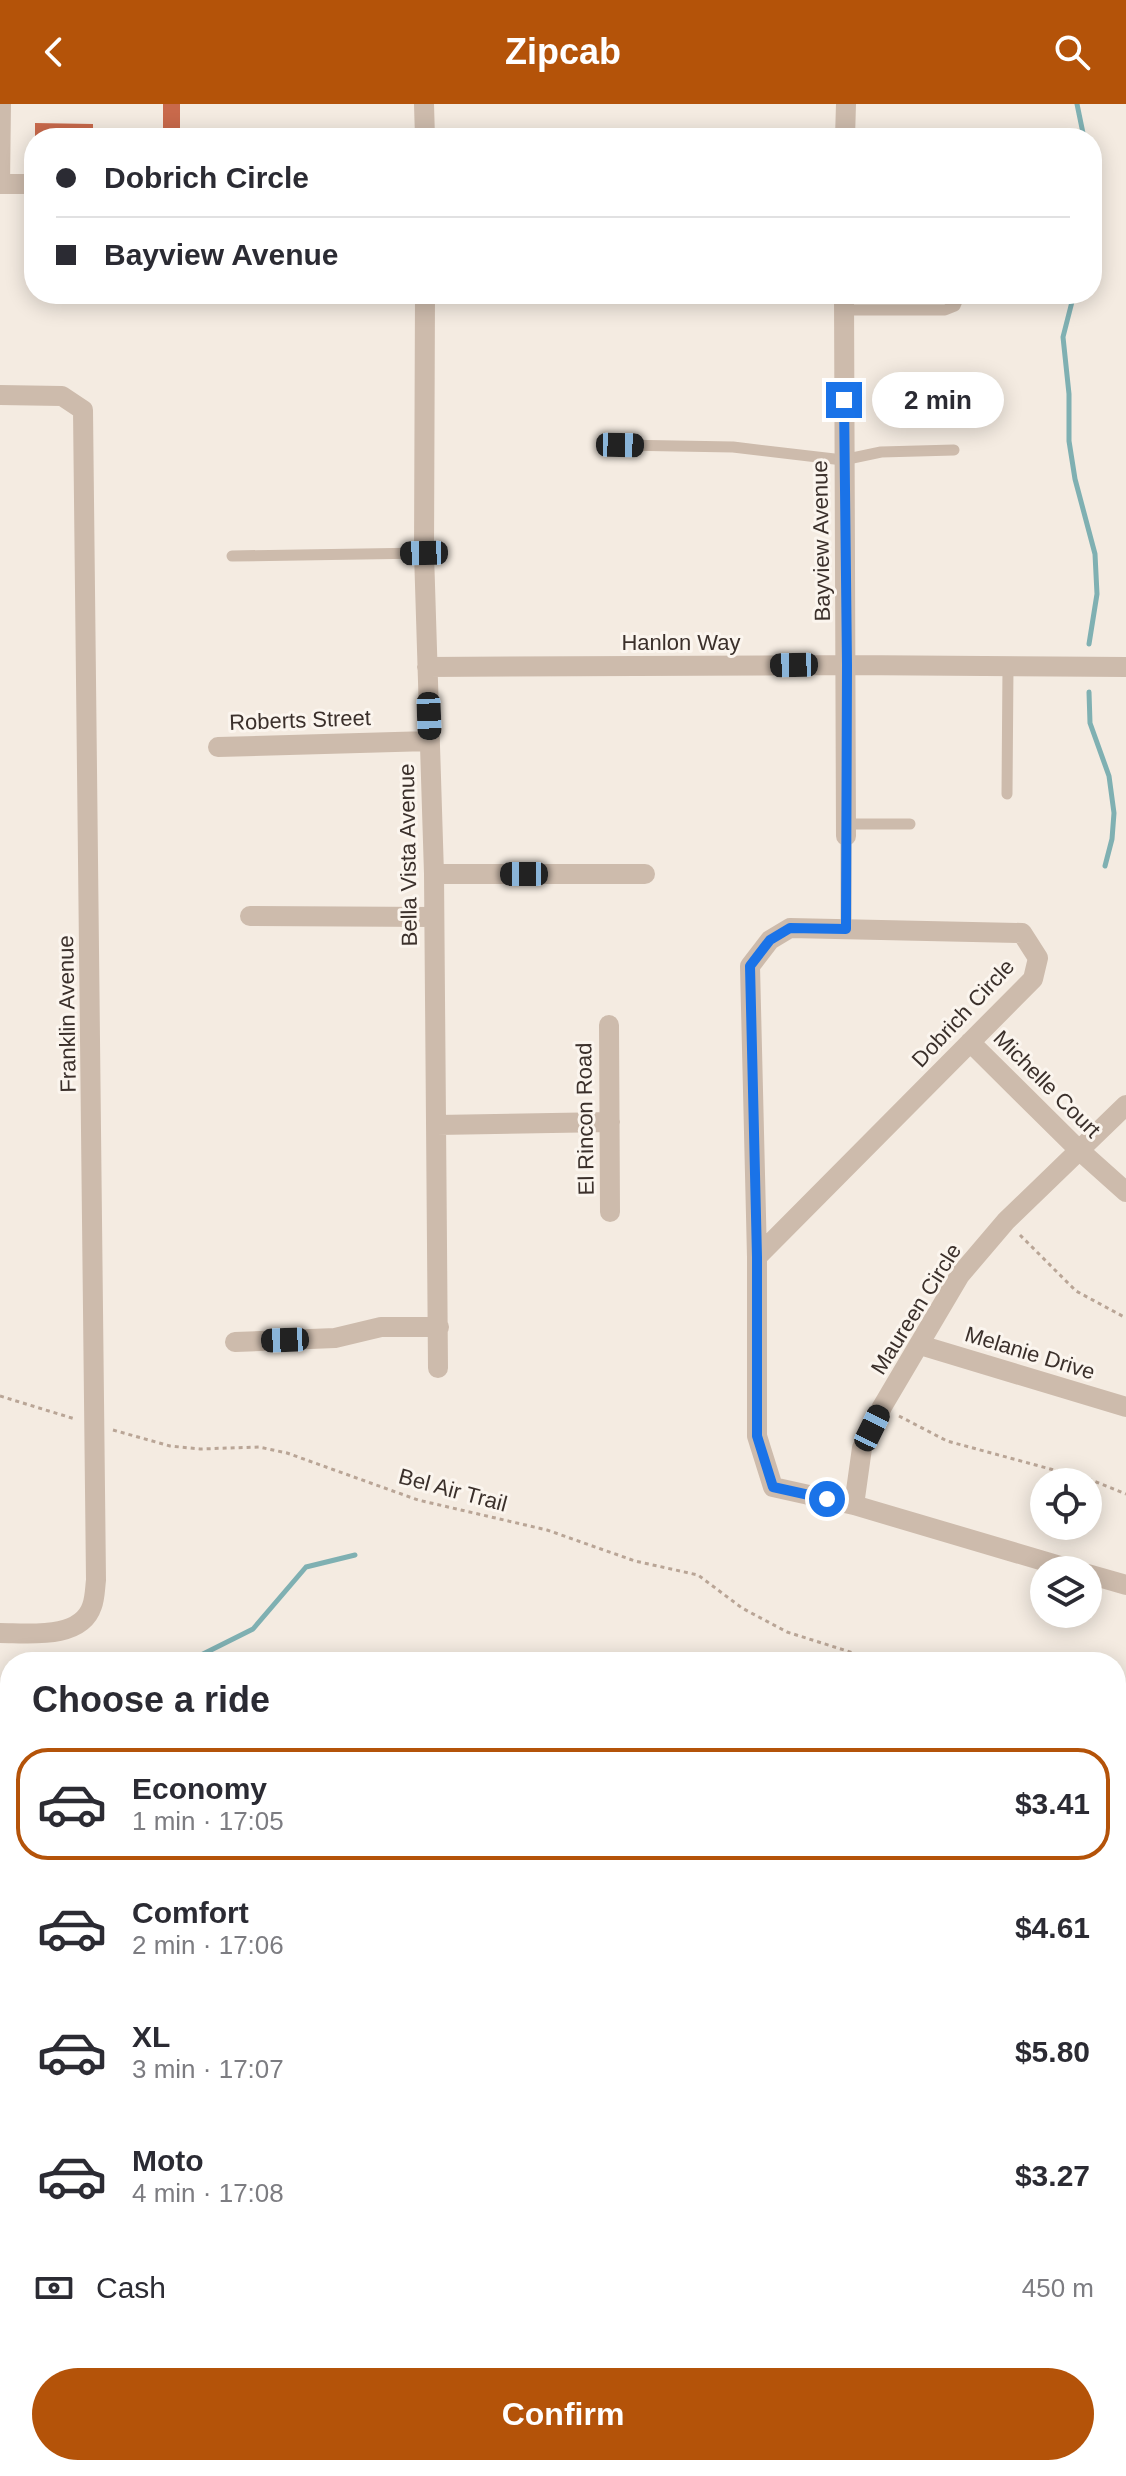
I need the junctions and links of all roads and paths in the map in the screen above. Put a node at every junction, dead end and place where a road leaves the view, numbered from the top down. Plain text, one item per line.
1 (1, 104) edge
2 (424, 104) edge
3 (846, 104) edge
4 (425, 128) edge
5 (845, 128) edge
6 (0, 184) edge
7 (24, 184) edge
8 (425, 304) edge
9 (844, 304) edge
10 (869, 304) edge
11 (956, 304) edge
12 (0, 395) edge
13 (620, 445) dead end
14 (954, 450) dead end
15 (843, 460) junction
16 (424, 553) junction
17 (232, 556) dead end
18 (847, 665) junction
19 (1008, 666) junction
20 (427, 667) junction
21 (1126, 667) edge
22 (430, 741) junction
23 (218, 747) dead end
24 (1007, 794) dead end
25 (910, 824) dead end
26 (846, 830) junction
27 (434, 874) junction
28 (645, 874) dead end
29 (250, 916) dead end
30 (433, 917) junction
31 (846, 929) junction
32 (609, 1025) dead end
33 (970, 1042) junction
34 (1126, 1105) edge
35 (610, 1122) junction
36 (437, 1125) junction
37 (1079, 1150) junction
38 (1126, 1192) edge
39 (610, 1212) dead end
40 (1006, 1221) junction
41 (757, 1257) junction
42 (1126, 1318) edge
43 (439, 1327) junction
44 (235, 1342) dead end
45 (920, 1345) junction
46 (438, 1368) dead end
47 (0, 1396) edge
48 (882, 1407) junction
49 (1126, 1407) edge
50 (96, 1425) junction
51 (1126, 1494) edge
52 (854, 1505) junction
53 (1030, 1557) edge
54 (1102, 1578) edge
55 (1126, 1585) edge
56 (0, 1633) edge
57 (850, 1652) edge

1 - 6 street
2 - 4 street
3 - 5 street
6 - 7 street
8 - 16 street, Bella Vista Avenue
9 - 15 street, Bayview Avenue
10 - 11 lane
12 - 50 street, Franklin Avenue
13 - 15 lane
14 - 15 lane
15 - 18 street, Bayview Avenue
16 - 17 lane
16 - 20 street, Bella Vista Avenue
18 - 19 street, Hanlon Way
18 - 20 street, Hanlon Way
18 - 26 street, Bayview Avenue
19 - 21 street, Hanlon Way
19 - 24 lane
20 - 22 street, Bella Vista Avenue
22 - 23 street, Roberts Street
22 - 27 street, Bella Vista Avenue
25 - 26 lane
26 - 31 lane
27 - 28 street
27 - 30 street, Bella Vista Avenue
29 - 30 street
30 - 36 street, Bella Vista Avenue
31 - 33 street, Dobrich Circle
31 - 41 street, Dobrich Circle
32 - 35 street, El Rincon Road
33 - 37 street, Michelle Court
33 - 41 street, Dobrich Circle
34 - 37 street, Maureen Circle
35 - 36 street
35 - 39 street, El Rincon Road
36 - 43 street, Bella Vista Avenue
37 - 38 street, Michelle Court
37 - 40 street, Maureen Circle
40 - 42 path
40 - 45 street, Maureen Circle
41 - 52 street, Dobrich Circle
43 - 44 street
43 - 46 street, Bella Vista Avenue
45 - 48 street, Maureen Circle
45 - 49 street, Melanie Drive
47 - 50 path, Bel Air Trail
48 - 51 path
48 - 52 street, Maureen Circle
50 - 56 street, Franklin Avenue
50 - 57 path, Bel Air Trail
52 - 53 street
54 - 55 street

